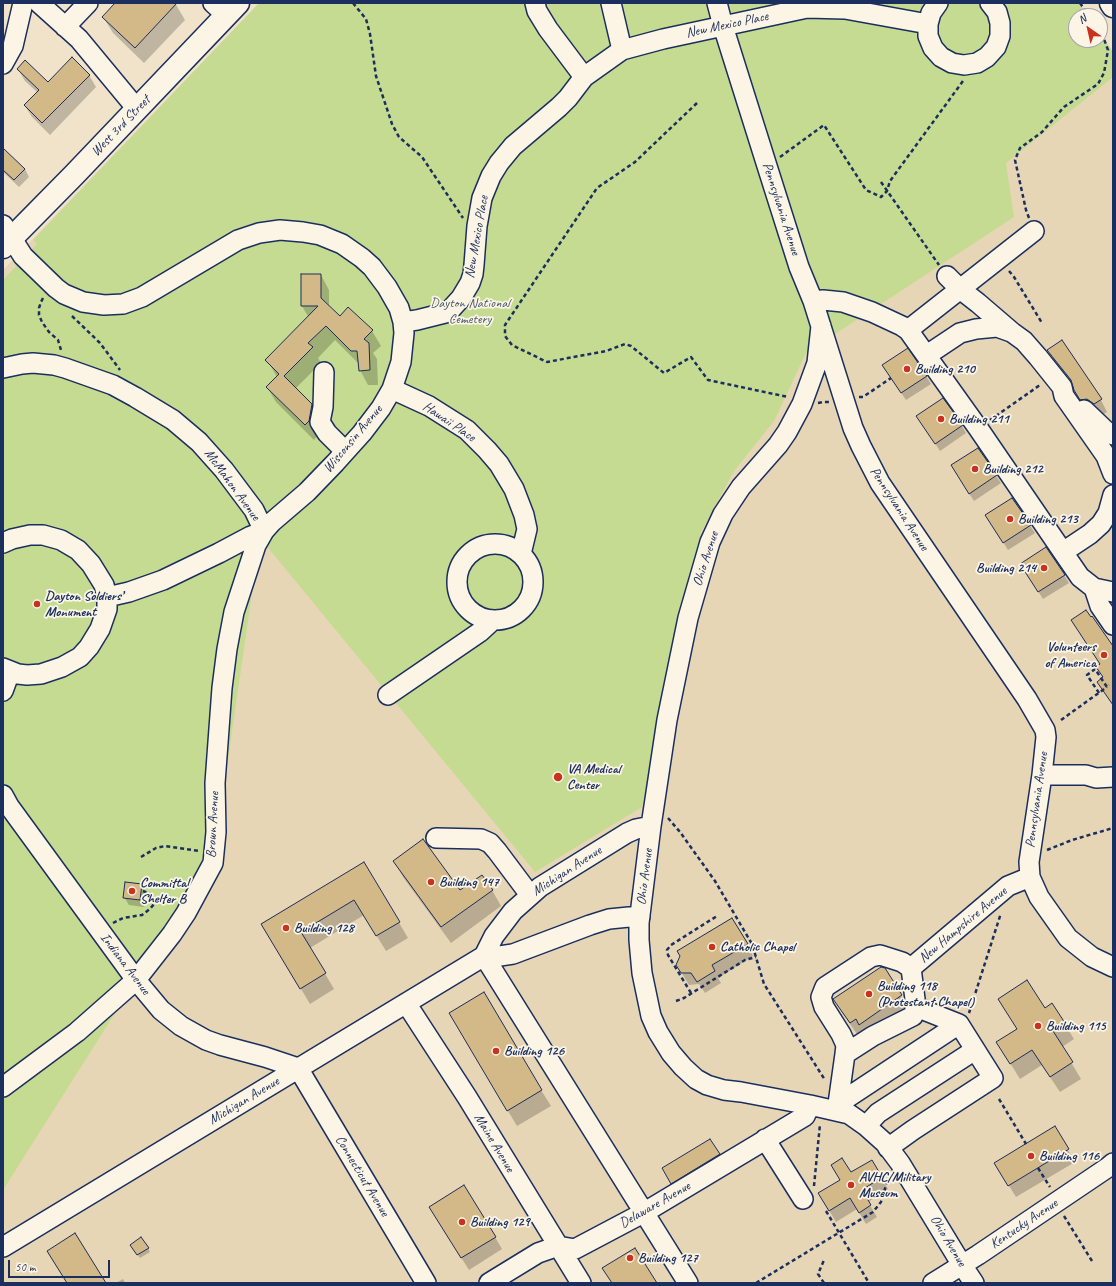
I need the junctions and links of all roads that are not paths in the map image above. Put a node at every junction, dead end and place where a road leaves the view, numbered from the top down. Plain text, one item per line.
1 (23, 3) edge
2 (39, 3) edge
3 (88, 3) edge
4 (535, 3) edge
5 (611, 3) edge
6 (717, 3) edge
7 (938, 3) edge
8 (990, 3) edge
9 (1111, 3) edge
10 (1113, 6) edge
11 (226, 7) edge
12 (928, 24) junction
13 (723, 26) junction
14 (65, 27) junction
15 (622, 50) junction
16 (3, 64) edge
17 (584, 77) junction
18 (137, 108) junction
19 (1034, 231) road end
20 (6, 237) edge
21 (947, 276) road end
22 (960, 289) junction
23 (813, 302) junction
24 (403, 322) junction
25 (820, 326) junction
26 (908, 330) junction
27 (1012, 333) junction
28 (926, 355) junction
29 (3, 368) edge
30 (324, 372) dead end
31 (1058, 381) junction
32 (392, 389) junction
33 (1113, 435) edge
34 (345, 451) junction
35 (1113, 474) edge
36 (1113, 495) edge
37 (264, 531) junction
38 (3, 543) edge
39 (1063, 552) junction
40 (521, 554) junction
41 (1094, 588) junction
42 (1113, 592) edge
43 (107, 597) junction
44 (493, 620) junction
45 (1113, 625) edge
46 (6, 670) edge
47 (3, 691) edge
48 (388, 695) dead end
49 (1042, 775) junction
50 (1113, 777) edge
51 (3, 794) edge
52 (658, 820) junction
53 (436, 838) dead end
54 (1030, 877) junction
55 (530, 895) junction
56 (640, 917) junction
57 (484, 956) junction
58 (1113, 967) edge
59 (911, 968) junction
60 (136, 980) junction
61 (406, 1004) junction
62 (916, 1007) junction
63 (965, 1021) junction
64 (975, 1050) junction
65 (845, 1054) junction
66 (298, 1068) junction
67 (3, 1087) edge
68 (810, 1104) junction
69 (837, 1111) junction
70 (866, 1126) junction
71 (766, 1139) junction
72 (888, 1148) junction
73 (1113, 1163) edge
74 (808, 1196) road end
75 (645, 1212) junction
76 (558, 1246) junction
77 (3, 1247) edge
78 (962, 1265) junction
79 (426, 1283) edge
80 (489, 1283) edge
81 (581, 1283) edge
82 (688, 1283) edge
83 (933, 1283) edge
84 (974, 1283) edge

1 - 16 street
2 - 14 street
3 - 14 street
4 - 17 street
5 - 15 street
6 - 13 street, Pennsylvania Avenue
7 - 12 street
8 - 12 street
9 - 10 main road
11 - 18 main road, West 3rd Street
12 - 13 street, New Mexico Place
13 - 15 street, New Mexico Place
13 - 23 street, Pennsylvania Avenue
14 - 18 street
15 - 17 street, New Mexico Place
17 - 24 street, New Mexico Place
18 - 20 main road, West 3rd Street
19 - 22 street
20 - 24 street, Wisconsin Avenue
21 - 22 street
22 - 26 street
22 - 27 street
23 - 25 street, Pennsylvania Avenue
23 - 26 street
24 - 32 street, Wisconsin Avenue
25 - 49 street, Pennsylvania Avenue
25 - 52 street, Ohio Avenue
26 - 28 street
27 - 28 street
27 - 31 street
28 - 39 street
29 - 37 street, McMahon Avenue
30 - 34 street
31 - 33 street
31 - 35 street
32 - 34 street, Wisconsin Avenue
32 - 40 street, Hawaii Place
34 - 37 street, Wisconsin Avenue
36 - 39 street
37 - 43 street, Wisconsin Avenue
37 - 60 street, Brown Avenue
38 - 43 street
39 - 41 street
40 - 44 street
40 - 44 street
41 - 42 street
41 - 45 street
43 - 46 street
44 - 48 street
46 - 47 street
49 - 50 street
49 - 54 street, Pennsylvania Avenue
51 - 60 street, Indiana Avenue
52 - 55 street, Michigan Avenue
52 - 56 street, Ohio Avenue
53 - 55 street
54 - 58 street, Pennsylvania Avenue
54 - 59 street, New Hampshire Avenue
55 - 57 street, Michigan Avenue
56 - 57 street, Michigan Avenue
56 - 68 street, Ohio Avenue
57 - 61 street, Michigan Avenue
57 - 75 street
59 - 62 street, New Hampshire Avenue
59 - 65 street
60 - 66 street, Indiana Avenue
60 - 67 street, Brown Avenue
61 - 66 street, Michigan Avenue
61 - 76 street, Maine Avenue
62 - 63 street
62 - 65 street
63 - 64 street
63 - 69 street
64 - 70 street
64 - 72 street
65 - 69 street
66 - 77 street, Michigan Avenue
66 - 79 street, Connecticut Avenue
68 - 69 street, Ohio Avenue
68 - 71 street, Delaware Avenue
69 - 70 street, Ohio Avenue
70 - 72 street, Ohio Avenue
71 - 74 street
71 - 75 street, Delaware Avenue
72 - 78 street, Ohio Avenue
73 - 78 street, Kentucky Avenue
75 - 76 street, Delaware Avenue
75 - 82 street
76 - 80 street, Delaware Avenue
76 - 81 street, Maine Avenue
78 - 83 street, Kentucky Avenue
78 - 84 street, Ohio Avenue

